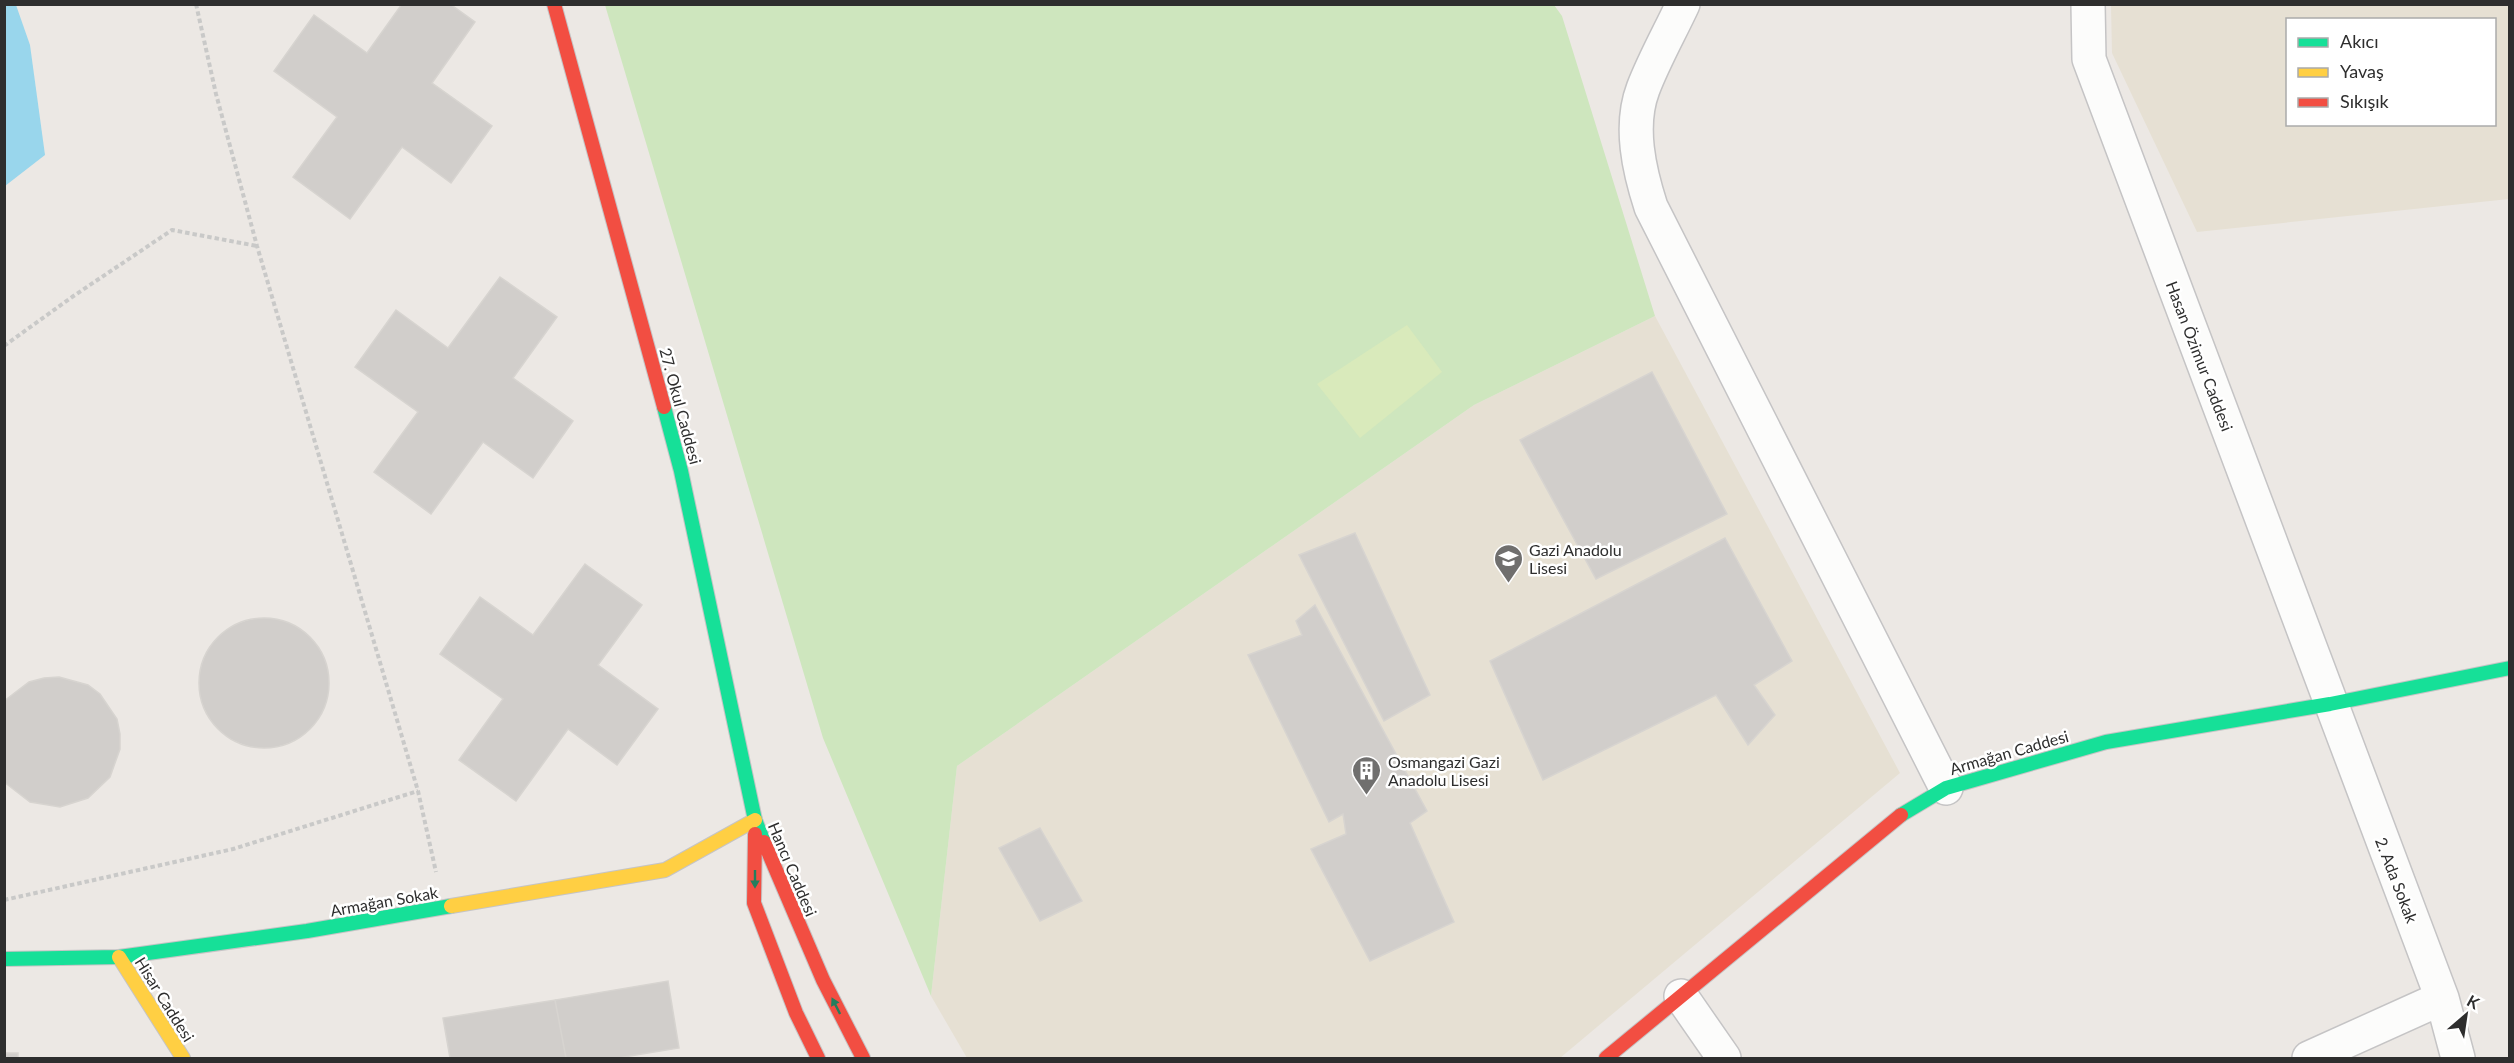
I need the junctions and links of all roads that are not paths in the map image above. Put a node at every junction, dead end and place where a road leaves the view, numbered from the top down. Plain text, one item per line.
1 (554, 4) edge
2 (1683, 4) edge
3 (2088, 4) edge
4 (2510, 668) edge
5 (2330, 704) junction
6 (1946, 788) junction
7 (755, 820) junction
8 (119, 957) junction
9 (4, 959) edge
10 (1681, 996) junction
11 (2442, 998) junction
12 (183, 1059) edge
13 (818, 1059) edge
14 (863, 1059) edge
15 (1606, 1059) edge
16 (1724, 1059) edge
17 (2309, 1059) edge
18 (2458, 1059) edge

1 - 7 street, 27. Okul Caddesi
2 - 6 street
3 - 5 street, Hasan Özimur Caddesi
4 - 5 street, Armağan Caddesi
5 - 6 street, Armağan Caddesi
5 - 11 street, 2. Ada Sokak
6 - 10 street, Armağan Caddesi
7 - 8 street, Armağan Sokak
7 -> 13 street, Hancı Caddesi
14 -> 7 street, Hancı Caddesi
8 - 9 street, Armağan Sokak
8 - 12 street, Hisar Caddesi
10 - 15 street, Armağan Caddesi
10 - 16 street
11 - 17 street
11 - 18 street, 2. Ada Sokak

